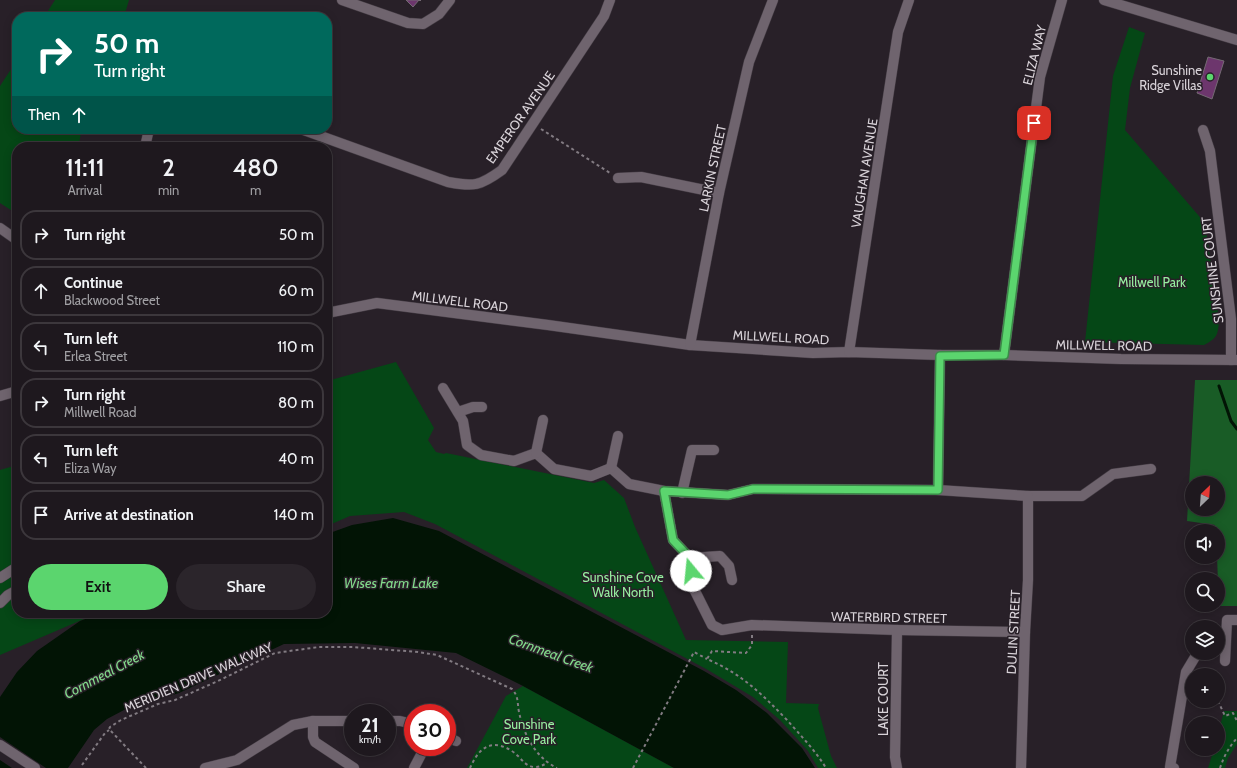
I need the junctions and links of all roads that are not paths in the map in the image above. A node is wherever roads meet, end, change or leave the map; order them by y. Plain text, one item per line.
1 (342, 0) edge
2 (450, 0) edge
3 (610, 0) edge
4 (773, 0) edge
5 (909, 0) edge
6 (1062, 0) edge
7 (1104, 0) edge
8 (1237, 40) edge
9 (1203, 130) dead end
10 (315, 134) edge
11 (618, 178) road end
12 (719, 193) junction
13 (1, 232) edge
14 (12, 238) edge
15 (332, 312) edge
16 (690, 345) junction
17 (849, 352) junction
18 (1004, 355) junction
19 (940, 356) junction
20 (1234, 360) edge
21 (443, 388) dead end
22 (12, 392) edge
23 (0, 396) edge
24 (482, 407) dead end
25 (458, 412) junction
26 (543, 420) dead end
27 (618, 436) dead end
28 (714, 450) dead end
29 (536, 453) junction
30 (611, 468) junction
31 (1151, 469) dead end
32 (938, 490) junction
33 (664, 491) junction
34 (682, 493) junction
35 (1028, 496) junction
36 (690, 558) junction
37 (12, 570) edge
38 (0, 578) edge
39 (732, 580) dead end
40 (12, 593) edge
41 (0, 603) edge
42 (1237, 620) edge
43 (896, 630) junction
44 (1025, 632) junction
45 (1193, 660) edge
46 (1225, 661) dead end
47 (313, 721) junction
48 (344, 721) edge
49 (0, 745) edge
50 (420, 756) edge
51 (35, 768) edge
52 (205, 768) edge
53 (354, 768) edge
54 (414, 768) edge
55 (897, 768) edge
56 (1021, 768) edge
57 (1174, 768) edge

1 - 2 street
3 - 10 street, EMPEROR AVENUE
4 - 12 street, LARKIN STREET
5 - 17 street, VAUGHAN AVENUE
6 - 18 street, ELIZA WAY
7 - 8 street
9 - 20 street, SUNSHINE COURT
11 - 12 street
12 - 16 street, LARKIN STREET
13 - 14 street
15 - 16 street, MILLWELL ROAD
16 - 17 street, MILLWELL ROAD
17 - 19 street, MILLWELL ROAD
18 - 19 street, MILLWELL ROAD
18 - 20 street, MILLWELL ROAD
19 - 32 street
21 - 25 street
22 - 23 street
24 - 25 street
25 - 29 street
26 - 29 street
27 - 30 street
28 - 34 street
29 - 30 street
30 - 33 street
31 - 35 street
32 - 34 street
32 - 35 street
33 - 34 street
33 - 36 street
35 - 44 street, DULIN STREET
36 - 39 street
36 - 43 street, WATERBIRD STREET
37 - 38 street
40 - 41 street
42 - 46 street
43 - 44 street, WATERBIRD STREET
43 - 55 street, LAKE COURT
44 - 56 street, DULIN STREET
45 - 57 street
47 - 48 street
47 - 52 street
47 - 53 street
49 - 51 street
50 - 54 street

